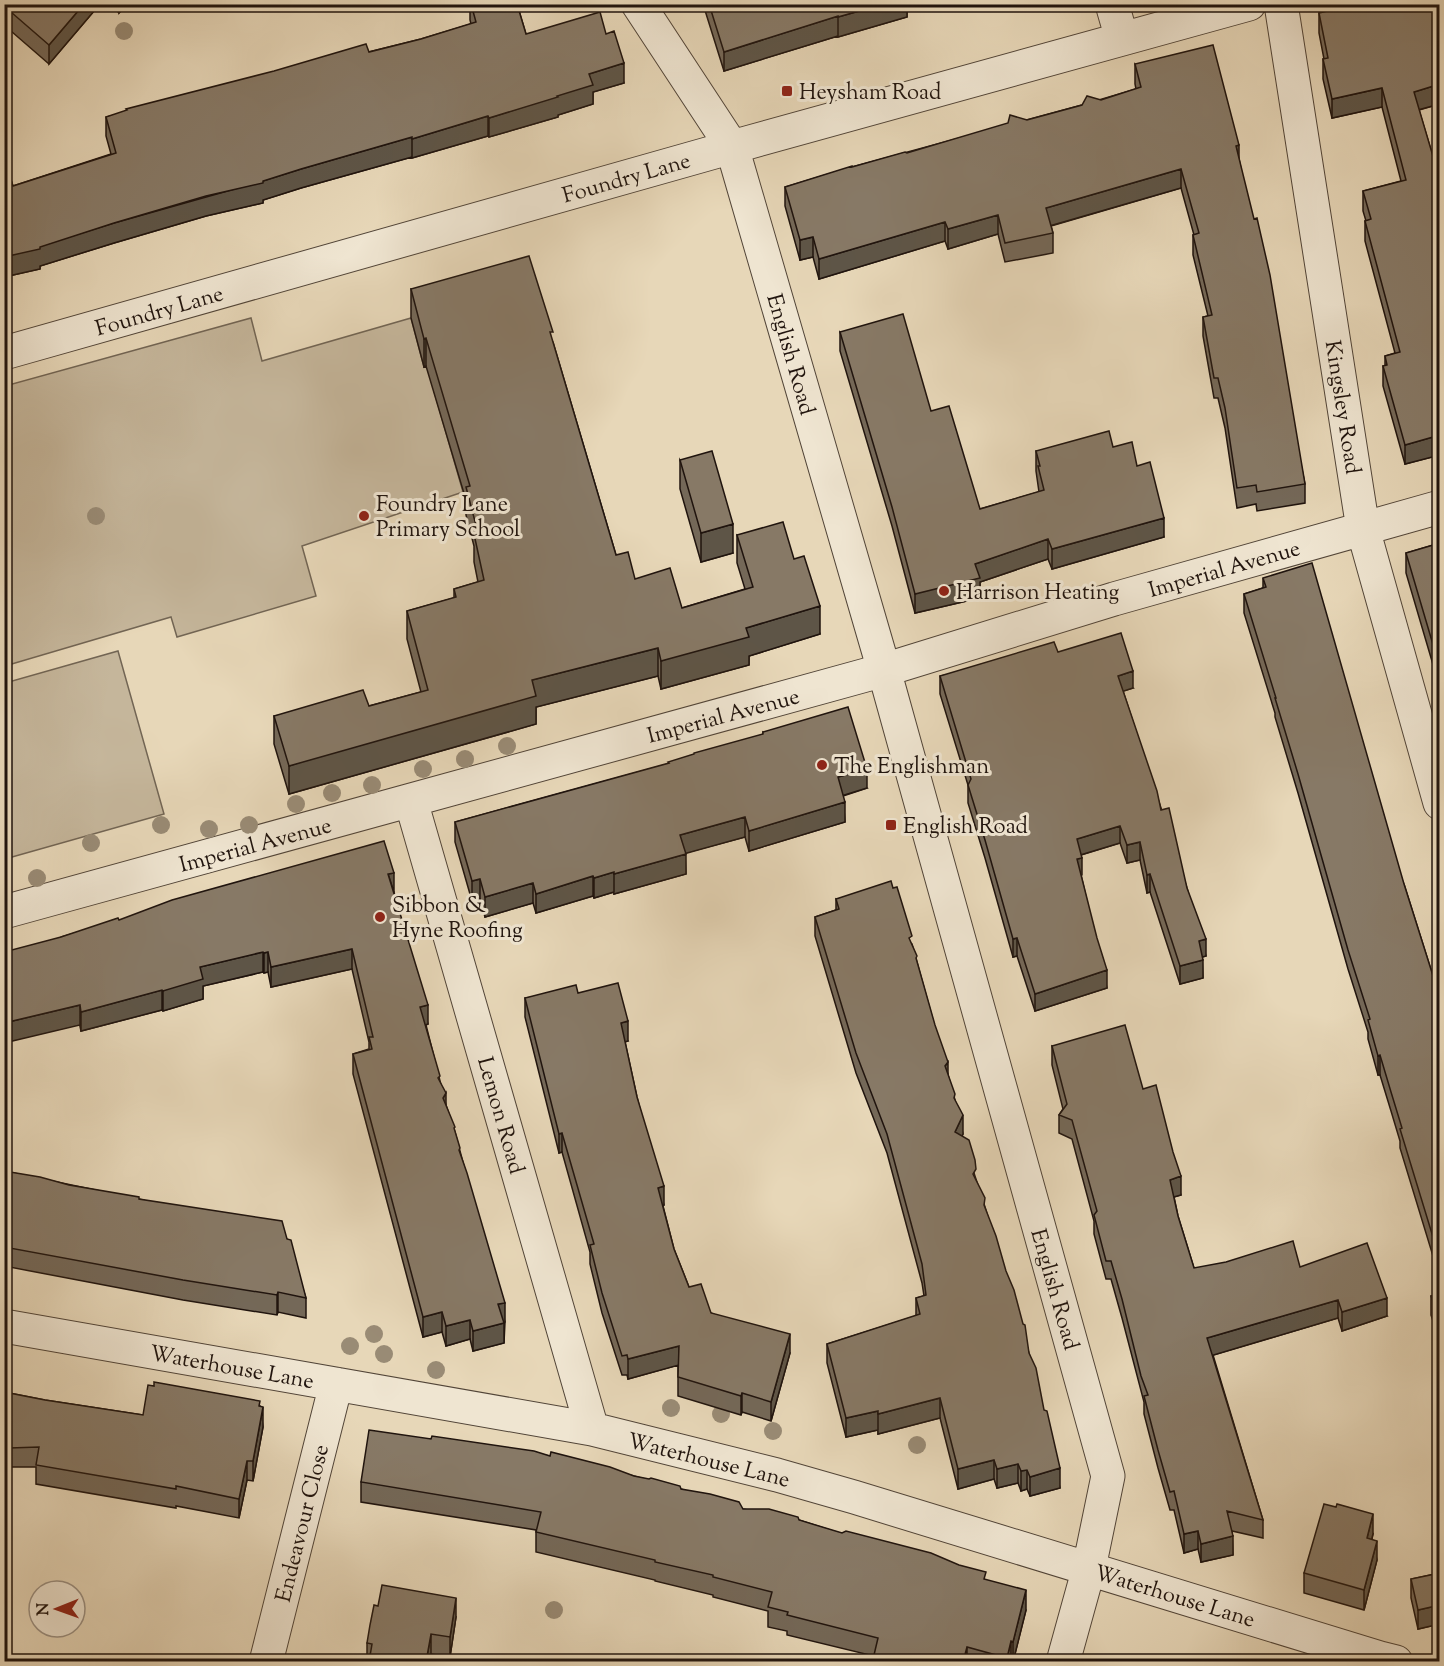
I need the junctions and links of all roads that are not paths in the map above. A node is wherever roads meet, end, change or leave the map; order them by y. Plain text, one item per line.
1 (638, 4) edge
2 (1112, 4) edge
3 (1249, 4) edge
4 (1281, 4) edge
5 (1122, 39) junction
6 (732, 147) junction
7 (4, 353) edge
8 (1440, 507) edge
9 (1363, 529) junction
10 (884, 670) junction
11 (411, 801) junction
12 (1440, 803) edge
13 (4, 912) edge
14 (4, 1326) edge
15 (336, 1384) junction
16 (592, 1430) junction
17 (1089, 1568) junction
18 (266, 1662) edge
19 (1063, 1662) edge
20 (1396, 1662) edge

1 - 6 street
2 - 5 street
3 - 5 street, Foundry Lane
4 - 9 street, Kingsley Road
5 - 6 street, Foundry Lane
6 - 7 street, Foundry Lane
6 - 10 street, English Road
8 - 9 street, Imperial Avenue
9 - 10 street, Imperial Avenue
9 - 12 street, Kingsley Road
10 - 11 street, Imperial Avenue
10 - 17 street, English Road
11 - 13 street, Imperial Avenue
11 - 16 street, Lemon Road
14 - 15 street, Waterhouse Lane
15 - 16 street, Waterhouse Lane
15 - 18 street, Endeavour Close
16 - 17 street, Waterhouse Lane
17 - 19 street, English Road
17 - 20 street, Waterhouse Lane

